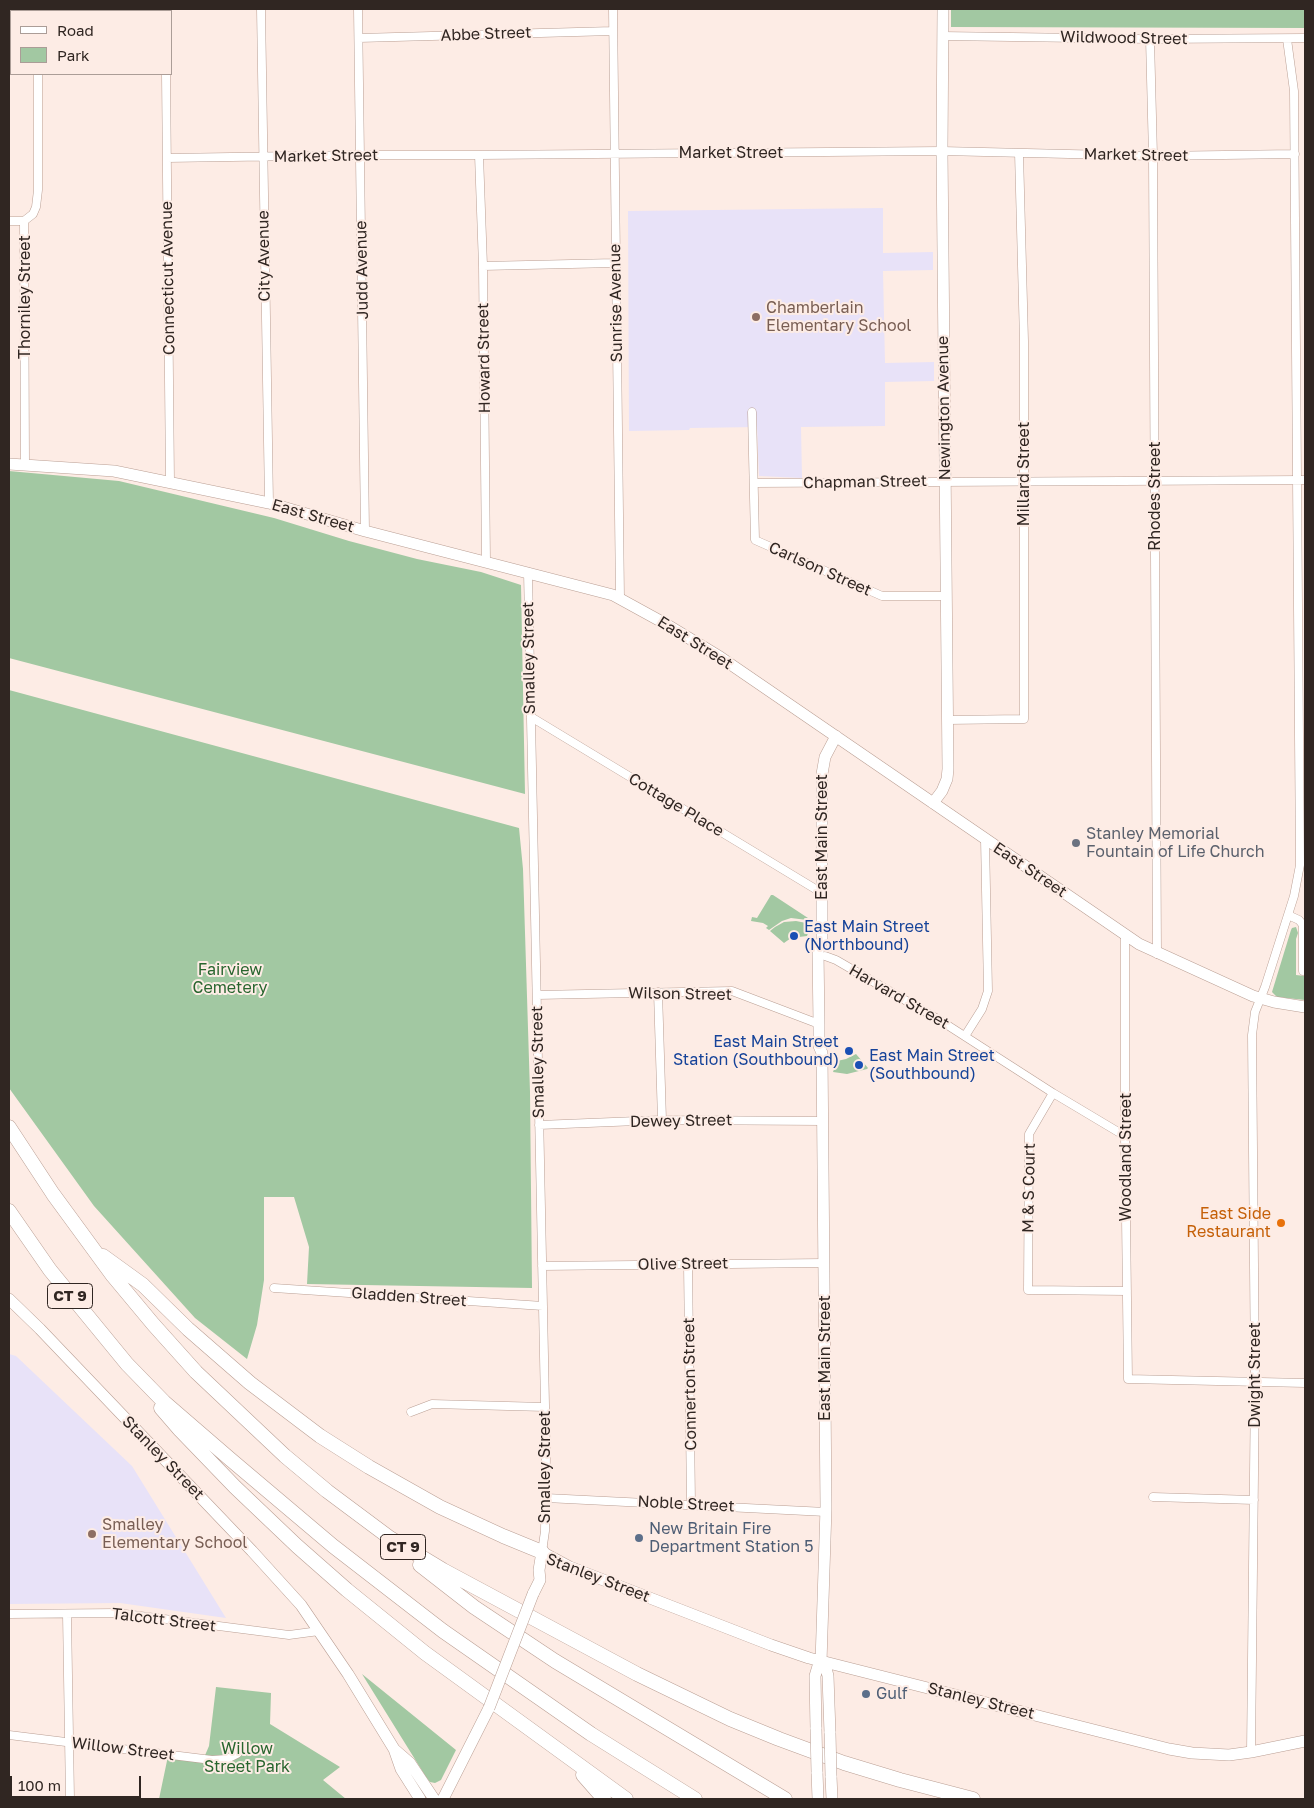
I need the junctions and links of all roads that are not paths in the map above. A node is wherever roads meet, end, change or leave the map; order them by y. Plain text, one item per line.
1 (261, 9) edge
2 (358, 9) edge
3 (613, 9) edge
4 (943, 9) edge
5 (613, 31) junction
6 (942, 36) junction
7 (359, 38) junction
8 (1287, 38) junction
9 (1305, 38) edge
10 (1150, 39) junction
11 (38, 75) edge
12 (166, 75) edge
13 (942, 151) junction
14 (1019, 152) junction
15 (615, 154) junction
16 (1295, 154) junction
17 (360, 155) junction
18 (479, 155) junction
19 (1154, 156) junction
20 (263, 157) junction
21 (167, 158) junction
22 (9, 221) edge
23 (24, 221) junction
24 (616, 263) junction
25 (483, 266) junction
26 (752, 412) dead end
27 (9, 464) edge
28 (25, 465) junction
29 (1155, 480) junction
30 (1302, 480) edge
31 (1023, 481) junction
32 (170, 482) junction
33 (945, 482) junction
34 (754, 483) junction
35 (269, 503) junction
36 (365, 531) junction
37 (486, 562) junction
38 (528, 572) junction
39 (945, 596) junction
40 (620, 598) junction
41 (531, 717) junction
42 (947, 720) junction
43 (836, 736) junction
44 (933, 803) junction
45 (986, 840) junction
46 (822, 893) junction
47 (1288, 915) junction
48 (1125, 935) junction
49 (822, 940) junction
50 (1157, 954) junction
51 (825, 956) junction
52 (1303, 971) dead end
53 (658, 992) junction
54 (537, 995) junction
55 (1260, 998) junction
56 (1305, 1007) edge
57 (819, 1024) junction
58 (965, 1036) junction
59 (822, 1053) junction
60 (1053, 1093) junction
61 (662, 1120) junction
62 (823, 1121) junction
63 (540, 1126) junction
64 (9, 1127) edge
65 (1125, 1136) junction
66 (9, 1211) edge
67 (93, 1250) junction
68 (824, 1262) junction
69 (688, 1264) junction
70 (542, 1266) junction
71 (274, 1288) dead end
72 (1127, 1291) junction
73 (9, 1299) edge
74 (543, 1306) junction
75 (137, 1376) junction
76 (1255, 1381) junction
77 (1305, 1382) edge
78 (545, 1406) junction
79 (411, 1412) dead end
80 (1153, 1497) dead end
81 (546, 1498) junction
82 (1254, 1500) junction
83 (691, 1504) junction
84 (826, 1512) junction
85 (398, 1544) junction
86 (542, 1552) junction
87 (9, 1614) edge
88 (68, 1614) junction
89 (319, 1631) junction
90 (821, 1662) junction
91 (9, 1735) edge
92 (1305, 1741) edge
93 (68, 1742) junction
94 (394, 1748) junction
95 (1251, 1752) junction
96 (237, 1754) dead end
97 (570, 1759) junction
98 (70, 1799) edge
99 (420, 1799) edge
100 (434, 1799) edge
101 (443, 1799) edge
102 (604, 1799) edge
103 (626, 1799) edge
104 (695, 1799) edge
105 (785, 1799) edge
106 (818, 1799) edge
107 (832, 1799) edge
108 (973, 1799) edge

1 - 20 street, City Avenue
2 - 7 street, Judd Avenue
3 - 5 street, Sunrise Avenue
4 - 6 main road, Newington Avenue
5 - 7 street, Abbe Street
5 - 15 street, Sunrise Avenue
6 - 10 street, Wildwood Street
6 - 13 main road, Newington Avenue
7 - 17 street, Judd Avenue
8 - 9 street, Wildwood Street
8 - 10 street, Wildwood Street
8 - 16 street, Dwight Street
10 - 19 street, Rhodes Street
11 - 23 street, Thorniley Street
12 - 21 street, Connecticut Avenue
13 - 14 street, Market Street
13 - 15 street, Market Street
13 - 33 main road, Newington Avenue
14 - 19 street, Market Street
14 - 31 street, Millard Street
15 - 18 street, Market Street
15 - 24 street, Sunrise Avenue
16 - 19 street, Market Street
16 - 30 street, Dwight Street
17 - 18 street, Market Street
17 - 20 street, Market Street
17 - 36 street, Judd Avenue
18 - 25 street, Howard Street
19 - 29 street, Rhodes Street
20 - 21 street, Market Street
20 - 35 street, City Avenue
21 - 32 street, Connecticut Avenue
22 - 23 street
23 - 28 street, Thorniley Street
24 - 25 street
24 - 40 street, Sunrise Avenue
25 - 37 street, Howard Street
26 - 34 street
27 - 28 main road, East Street
28 - 32 main road, East Street
29 - 30 street, Chapman Street
29 - 31 street, Chapman Street
29 - 50 street, Rhodes Street
30 - 47 street, Dwight Street
31 - 33 street, Chapman Street
31 - 42 street, Millard Street
32 - 35 main road, East Street
33 - 34 street, Chapman Street
33 - 39 main road, Newington Avenue
34 - 39 street, Carlson Street
35 - 36 main road, East Street
36 - 37 main road, East Street
37 - 38 main road, East Street
38 - 40 main road, East Street
38 - 41 street, Smalley Street
39 - 42 main road, Newington Avenue
40 - 43 main road, East Street
41 - 46 street, Cottage Place
41 - 54 street, Smalley Street
42 - 44 main road, Newington Avenue
43 - 44 main road, East Street
43 - 46 main road, East Main Street
44 - 45 main road, East Street
45 - 48 main road, East Street
45 - 58 street
46 - 49 main road, East Main Street
47 - 52 street
47 - 55 street, Dwight Street
48 - 50 main road, East Street
48 - 65 street, Woodland Street
49 - 51 main road, East Main Street
49 - 57 main road, East Main Street
50 - 55 main road, East Street
51 - 58 street, Harvard Street
51 - 59 main road, East Main Street
53 - 54 street, Wilson Street
53 - 57 street, Wilson Street
53 - 61 street
54 - 63 street, Smalley Street
55 - 56 main road, East Street
55 - 76 street, Dwight Street
57 - 59 main road, East Main Street
58 - 60 street, Harvard Street
59 - 62 main road, East Main Street
60 - 65 street, Harvard Street
60 - 72 street, M & S Court
61 - 62 street, Dewey Street
61 - 63 street, Dewey Street
62 - 68 main road, East Main Street
63 - 70 street, Smalley Street
64 - 67 highway, CT 9
65 - 72 street, Woodland Street
66 - 75 highway, CT 9
67 - 85 highway, CT 9
67 - 86 highway
68 - 69 street, Olive Street
68 - 84 main road, East Main Street
69 - 70 street, Olive Street
69 - 83 street, Connerton Street
70 - 74 street, Smalley Street
71 - 74 street, Gladden Street
72 - 76 street, Woodland Street
73 - 89 main road, Stanley Street
74 - 78 street, Smalley Street
75 - 97 highway
75 - 104 highway, CT 9
76 - 77 street
76 - 82 street, Dwight Street
78 - 79 street
78 - 81 street, Smalley Street
80 - 82 street
81 - 83 street, Noble Street
81 - 86 street, Smalley Street
82 - 95 street, Dwight Street
83 - 84 street, Noble Street
84 - 90 main road, East Main Street
85 - 105 highway
85 - 108 highway, CT 9
86 - 90 main road, Stanley Street
86 - 101 main road, Stanley Street, bridge
87 - 88 street, Talcott Street
88 - 89 street, Talcott Street
88 - 93 street
89 - 94 main road, Stanley Street
90 - 95 main road, Stanley Street
90 - 106 main road, East Main Street, bridge
90 - 107 main road, East Main Street, bridge
91 - 93 street, Willow Street
92 - 95 main road, Stanley Street
93 - 96 street, Willow Street
93 - 98 street
94 - 99 main road, Stanley Street
94 - 100 main road, Stanley Street
97 - 102 highway
97 - 103 highway

